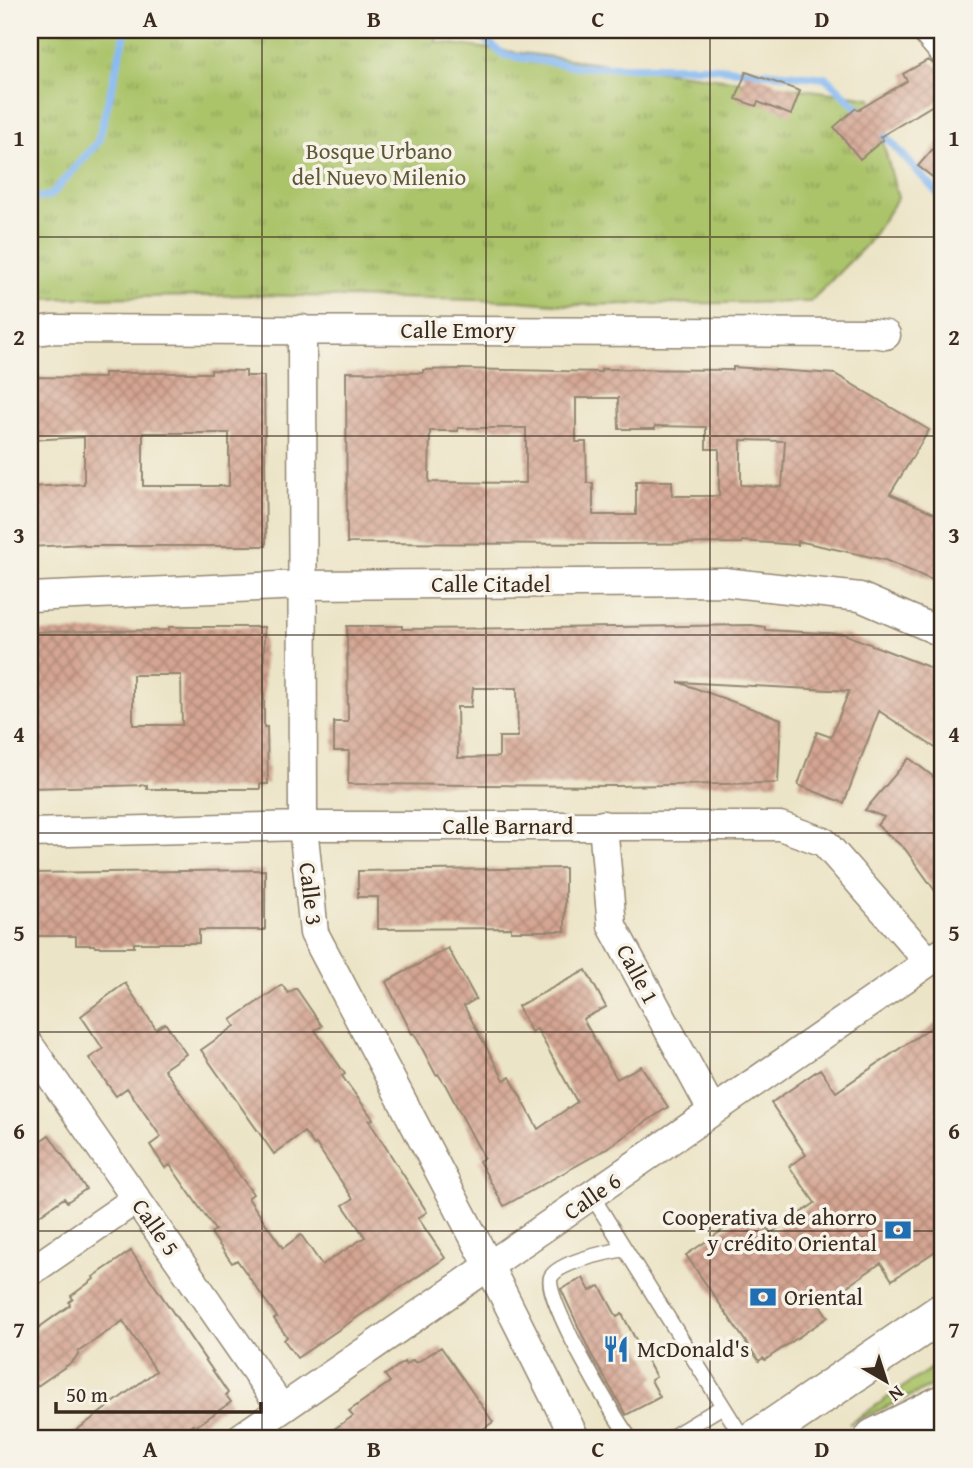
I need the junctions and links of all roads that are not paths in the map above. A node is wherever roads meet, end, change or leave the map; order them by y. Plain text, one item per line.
1 (925, 30) edge
2 (943, 51) edge
3 (302, 329) junction
4 (30, 332) edge
5 (886, 335) dead end
6 (302, 586) junction
7 (30, 597) edge
8 (943, 633) edge
9 (603, 825) junction
10 (303, 826) junction
11 (30, 833) edge
12 (936, 957) edge
13 (30, 1045) edge
14 (712, 1110) junction
15 (592, 1196) junction
16 (136, 1199) junction
17 (625, 1249) junction
18 (489, 1266) junction
19 (30, 1272) edge
20 (943, 1312) edge
21 (943, 1404) edge
22 (723, 1406) junction
23 (282, 1409) junction
24 (240, 1438) edge
25 (575, 1438) edge
26 (630, 1438) edge
27 (670, 1438) edge
28 (743, 1438) edge
29 (758, 1438) edge
30 (874, 1438) edge

1 - 2 street
3 - 4 street, Calle Emory
3 - 5 street, Calle Emory
3 - 6 street, Calle 3
6 - 7 street, Calle Citadel
6 - 8 street, Calle Citadel
6 - 10 street, Calle 3
9 - 10 street, Calle Barnard
9 - 12 street, Calle Barnard
9 - 14 street, Calle 1
10 - 11 street, Calle Barnard
10 - 18 street, Calle 3
12 - 14 street, Calle 6
13 - 16 street, Calle 5
14 - 15 street, Calle 6
15 - 17 lane
15 - 18 street, Calle 6
16 - 19 street
16 - 23 street, Calle 5
17 - 22 lane
17 - 26 lane
18 - 23 street, Calle 6
18 - 25 street, Calle 3
20 - 29 highway
21 - 30 highway
22 - 27 lane
22 - 28 lane
23 - 24 street, Calle 6

